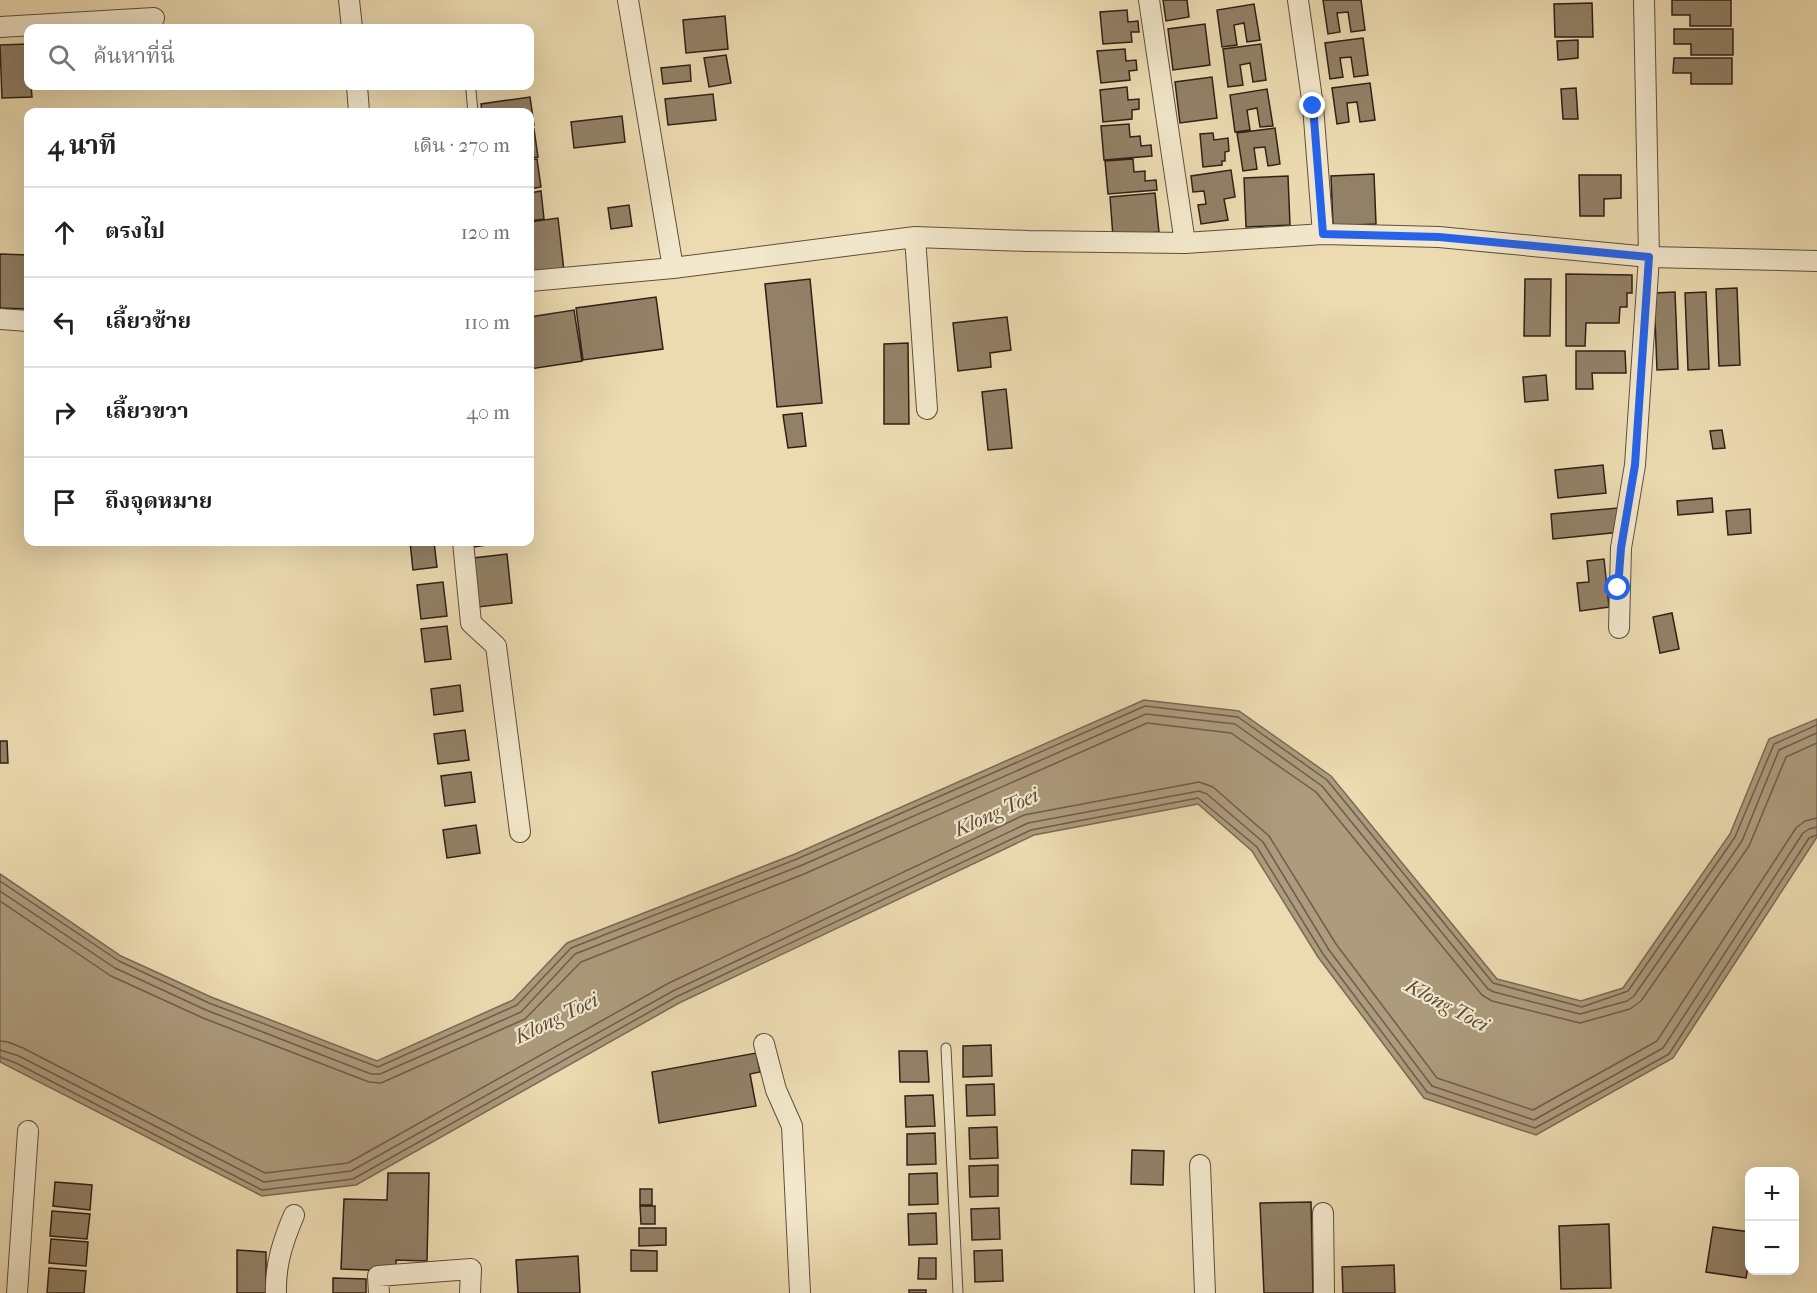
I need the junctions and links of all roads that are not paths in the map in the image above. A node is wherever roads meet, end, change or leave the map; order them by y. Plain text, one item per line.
1 (349, 0) edge
2 (628, 0) edge
3 (1149, 0) edge
4 (1298, 0) edge
5 (1644, 0) edge
6 (154, 18) dead end
7 (51, 24) edge
8 (352, 24) edge
9 (24, 26) edge
10 (0, 27) edge
11 (357, 90) edge
12 (471, 91) dead end
13 (359, 108) edge
14 (473, 108) edge
15 (1323, 234) junction
16 (915, 237) junction
17 (1185, 243) junction
18 (1649, 257) junction
19 (1817, 261) edge
20 (673, 268) junction
21 (534, 281) edge
22 (0, 319) edge
23 (24, 321) edge
24 (927, 409) dead end
25 (462, 546) edge
26 (1619, 628) dead end
27 (520, 832) dead end
28 (764, 1044) dead end
29 (946, 1048) dead end
30 (28, 1131) dead end
31 (1200, 1165) dead end
32 (1323, 1213) dead end
33 (294, 1215) dead end
34 (17, 1293) edge
35 (276, 1293) edge
36 (379, 1293) edge
37 (471, 1293) edge
38 (800, 1293) edge
39 (958, 1293) edge
40 (1205, 1293) edge
41 (1324, 1293) edge

1 - 8 street
2 - 20 street
3 - 17 street
4 - 15 street
5 - 18 street
6 - 7 street
9 - 10 street
11 - 13 street
12 - 14 lane
15 - 17 street
15 - 18 street
16 - 17 street
16 - 20 street
16 - 24 street
18 - 19 street
18 - 26 street
20 - 21 street
22 - 23 street
25 - 27 street
28 - 38 street
29 - 39 lane
30 - 34 street
31 - 40 street
32 - 41 street
33 - 35 street
36 - 37 street

